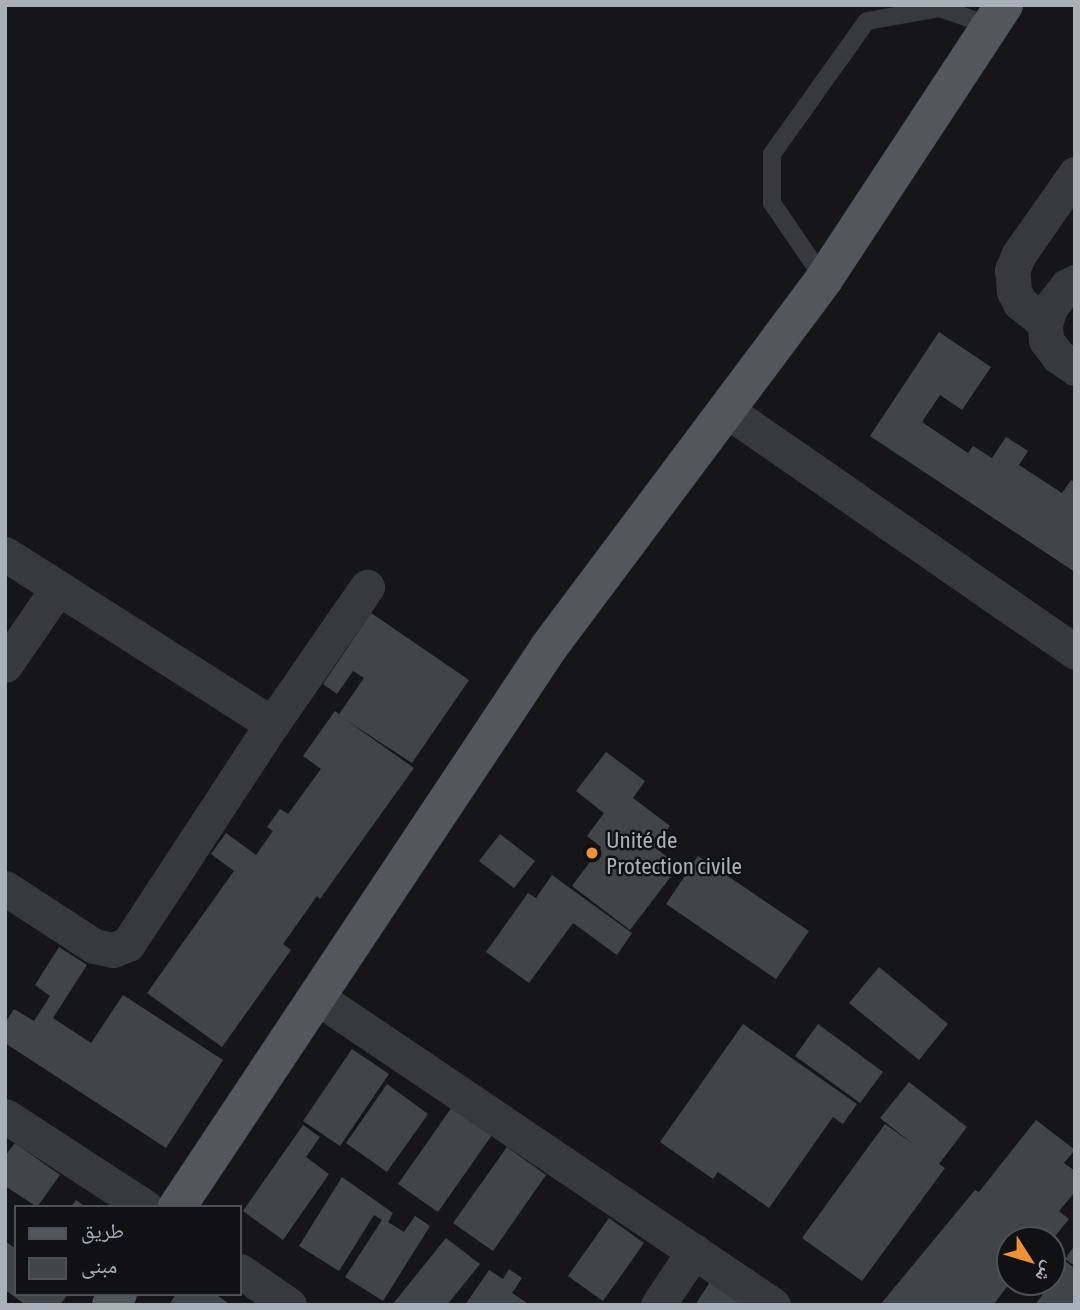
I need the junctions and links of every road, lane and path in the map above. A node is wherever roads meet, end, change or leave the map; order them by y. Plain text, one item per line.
1 (997, 15) edge
2 (1075, 174) edge
3 (824, 279) junction
4 (1075, 282) edge
5 (1045, 323) junction
6 (1075, 368) edge
7 (726, 410) junction
8 (5, 554) edge
9 (367, 587) dead end
10 (57, 589) junction
11 (1075, 652) edge
12 (5, 666) edge
13 (272, 724) junction
14 (5, 888) edge
15 (318, 998) junction
16 (5, 1116) edge
17 (142, 1205) edge
18 (178, 1205) edge
19 (694, 1251) junction
20 (242, 1272) edge
21 (289, 1305) edge
22 (658, 1305) edge
23 (773, 1305) edge

1 - 3 main road
1 - 3 lane
2 - 5 street
3 - 7 main road
4 - 5 street
5 - 6 street
7 - 11 street
7 - 15 main road
8 - 10 street
9 - 13 street
10 - 12 street
10 - 13 street
13 - 14 street
15 - 18 main road
15 - 19 street
16 - 17 street
19 - 22 street
19 - 23 street
20 - 21 street

